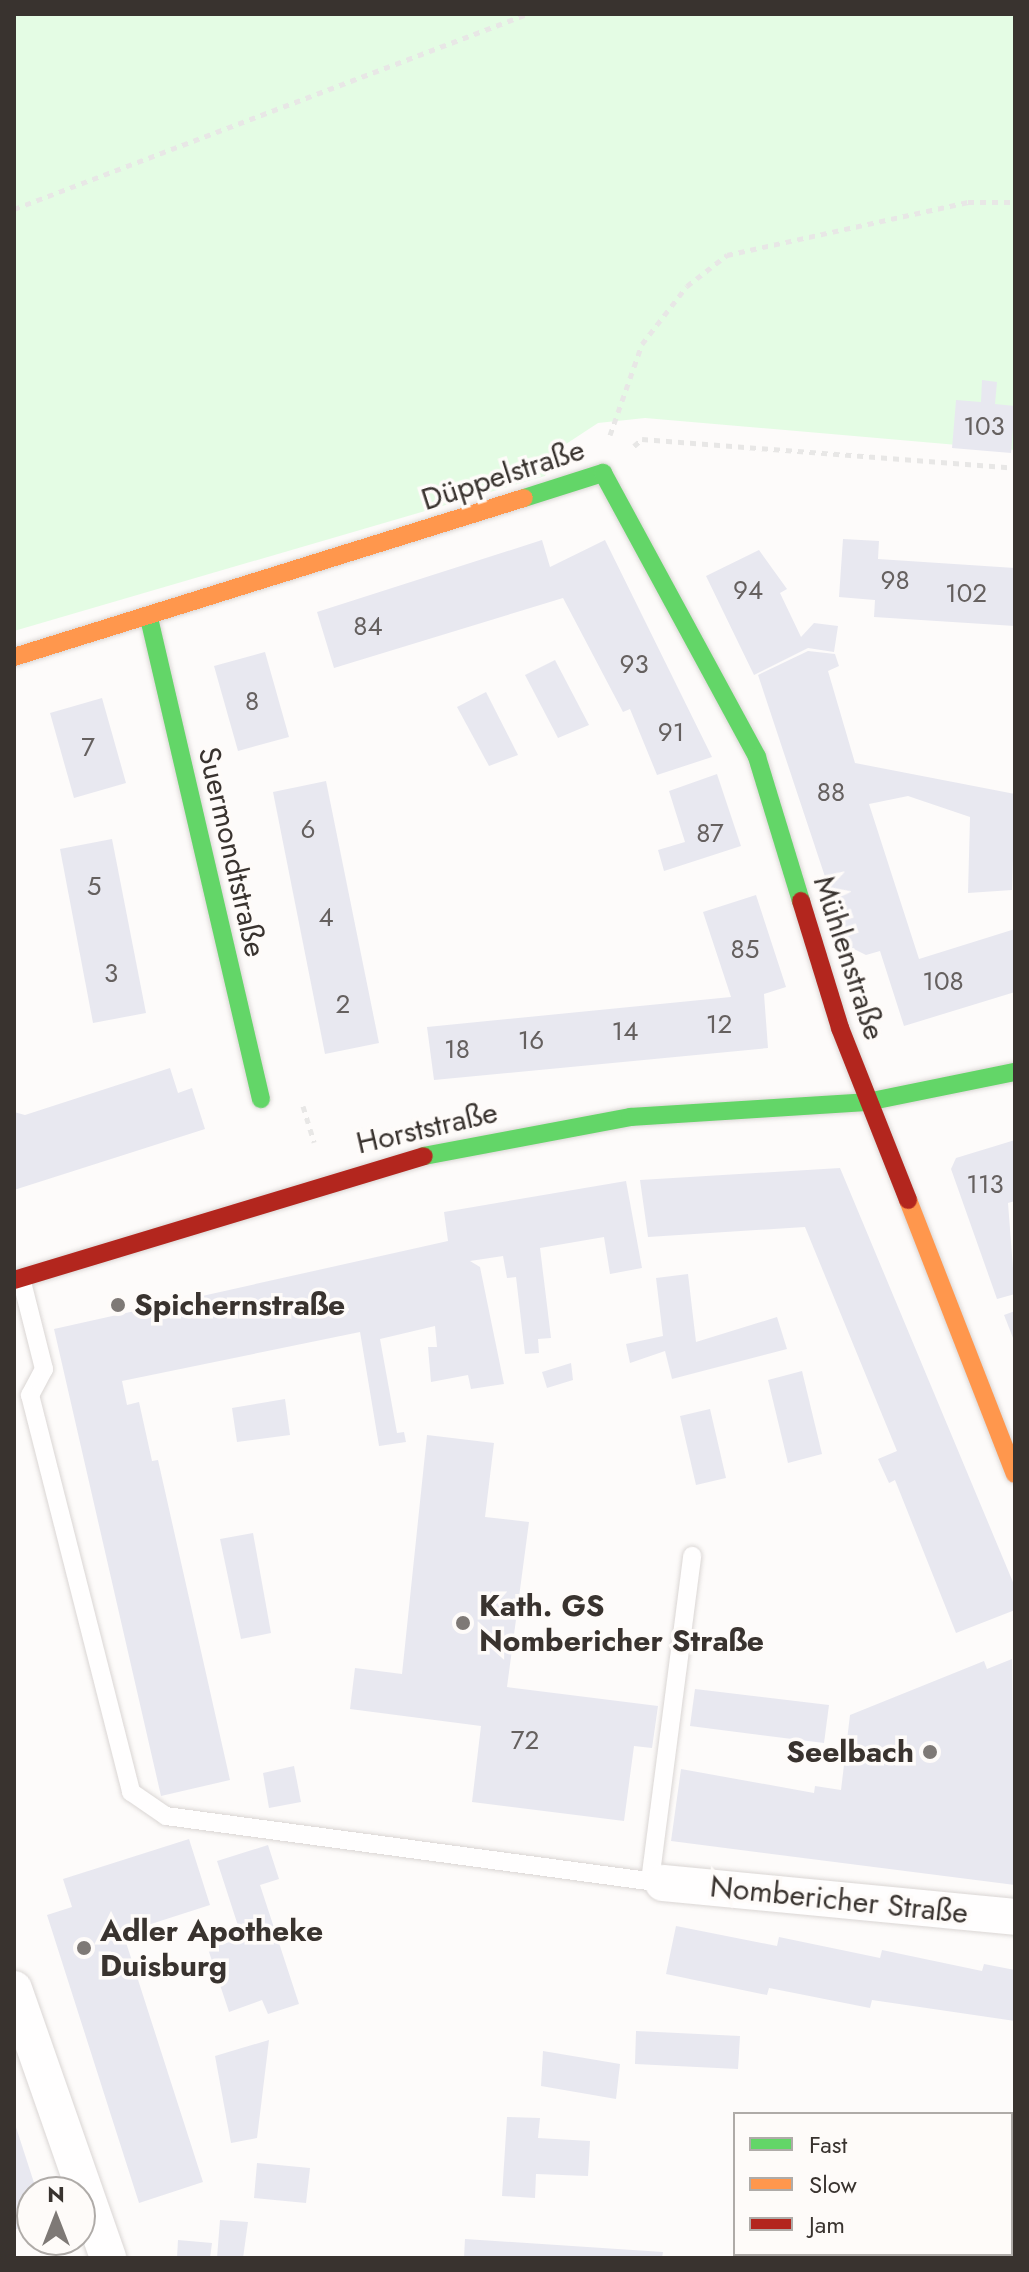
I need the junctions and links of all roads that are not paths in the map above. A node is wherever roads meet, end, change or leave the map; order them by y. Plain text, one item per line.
1 (603, 473) joint
2 (149, 618) junction
3 (14, 657) edge
4 (1015, 1072) edge
5 (261, 1099) road end
6 (867, 1102) junction
7 (17, 1279) edge
8 (1015, 1474) edge
9 (692, 1556) dead end
10 (656, 1882) junction
11 (1015, 1917) edge
12 (14, 1989) edge
13 (108, 2258) edge

1 - 2 street, Düppelstraße
1 - 6 street, Mühlenstraße
2 - 3 street, Düppelstraße
2 - 5 street, Suermondtstraße
4 - 6 street, Horststraße
6 - 7 street, Horststraße
6 - 8 street, Mühlenstraße
7 - 10 lane
9 - 10 lane
10 - 11 street, Nombericher Straße
12 - 13 street

